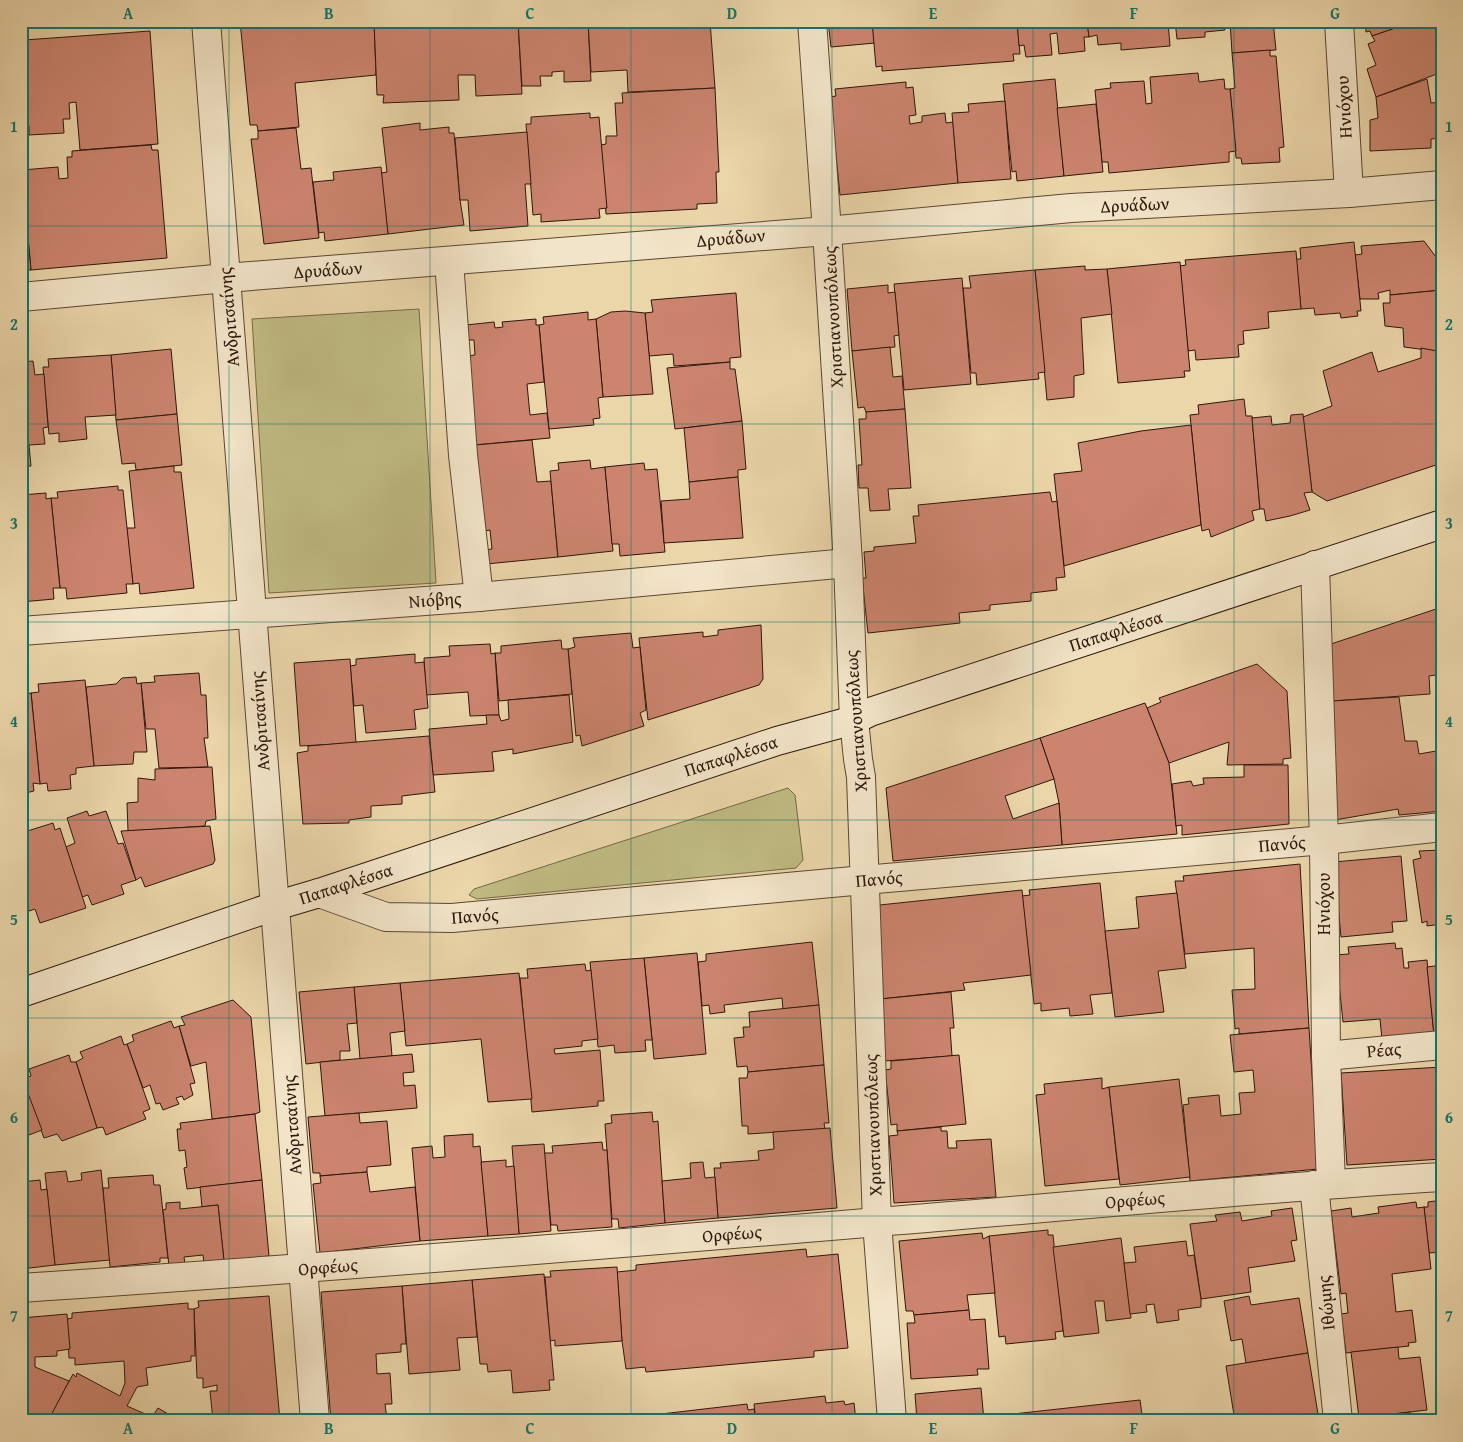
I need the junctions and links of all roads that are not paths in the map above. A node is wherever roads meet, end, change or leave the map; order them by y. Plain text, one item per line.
1 (206, 21) edge
2 (812, 21) edge
3 (1339, 21) edge
4 (1442, 185) edge
5 (1349, 193) junction
6 (827, 230) junction
7 (448, 261) junction
8 (226, 278) junction
9 (21, 297) edge
10 (1442, 524) edge
11 (848, 563) junction
12 (1315, 565) junction
13 (479, 597) junction
14 (252, 613) junction
15 (21, 631) edge
16 (854, 720) junction
17 (1442, 827) edge
18 (1324, 840) junction
19 (864, 880) junction
20 (319, 894) junction
21 (274, 906) junction
22 (21, 993) edge
23 (1442, 1045) edge
24 (1326, 1056) junction
25 (1442, 1177) edge
26 (1322, 1184) junction
27 (877, 1222) junction
28 (303, 1269) junction
29 (21, 1288) edge
30 (315, 1421) edge
31 (892, 1421) edge
32 (1338, 1421) edge

1 - 8 street, Ανδριτσαίνης
2 - 6 street, Χριστιανουπόλεως
3 - 5 street, Ηνιόχου
4 - 5 street, Δρυάδων
5 - 6 street, Δρυάδων
6 - 7 street, Δρυάδων
6 - 11 street, Χριστιανουπόλεως
7 - 8 street, Δρυάδων
7 - 13 street
8 - 9 street, Δρυάδων
8 - 14 street, Ανδριτσαίνης
10 - 12 street, Παπαφλέσσα
11 - 13 street, Νιόβης
11 - 16 street, Χριστιανουπόλεως
12 - 16 street, Παπαφλέσσα
12 - 18 street, Ηνιόχου
13 - 14 street, Νιόβης
14 - 15 street, Νιόβης
14 - 21 street, Ανδριτσαίνης
16 - 19 street, Χριστιανουπόλεως
16 - 20 street, Παπαφλέσσα
17 - 18 street, Πανός
18 - 19 street, Πανός
18 - 24 street, Ηνιόχου
19 - 20 street, Πανός
19 - 27 street, Χριστιανουπόλεως
20 - 21 street, Παπαφλέσσα
21 - 22 street, Παπαφλέσσα
21 - 28 street, Ανδριτσαίνης
23 - 24 street, Ρέας
24 - 26 street, Ηνιόχου
25 - 26 street, Ορφέως
26 - 27 street, Ορφέως
26 - 32 street, Ιθώμης
27 - 28 street, Ορφέως
27 - 31 street, Χριστιανουπόλεως
28 - 29 street, Ορφέως
28 - 30 street, Ανδριτσαίνης

